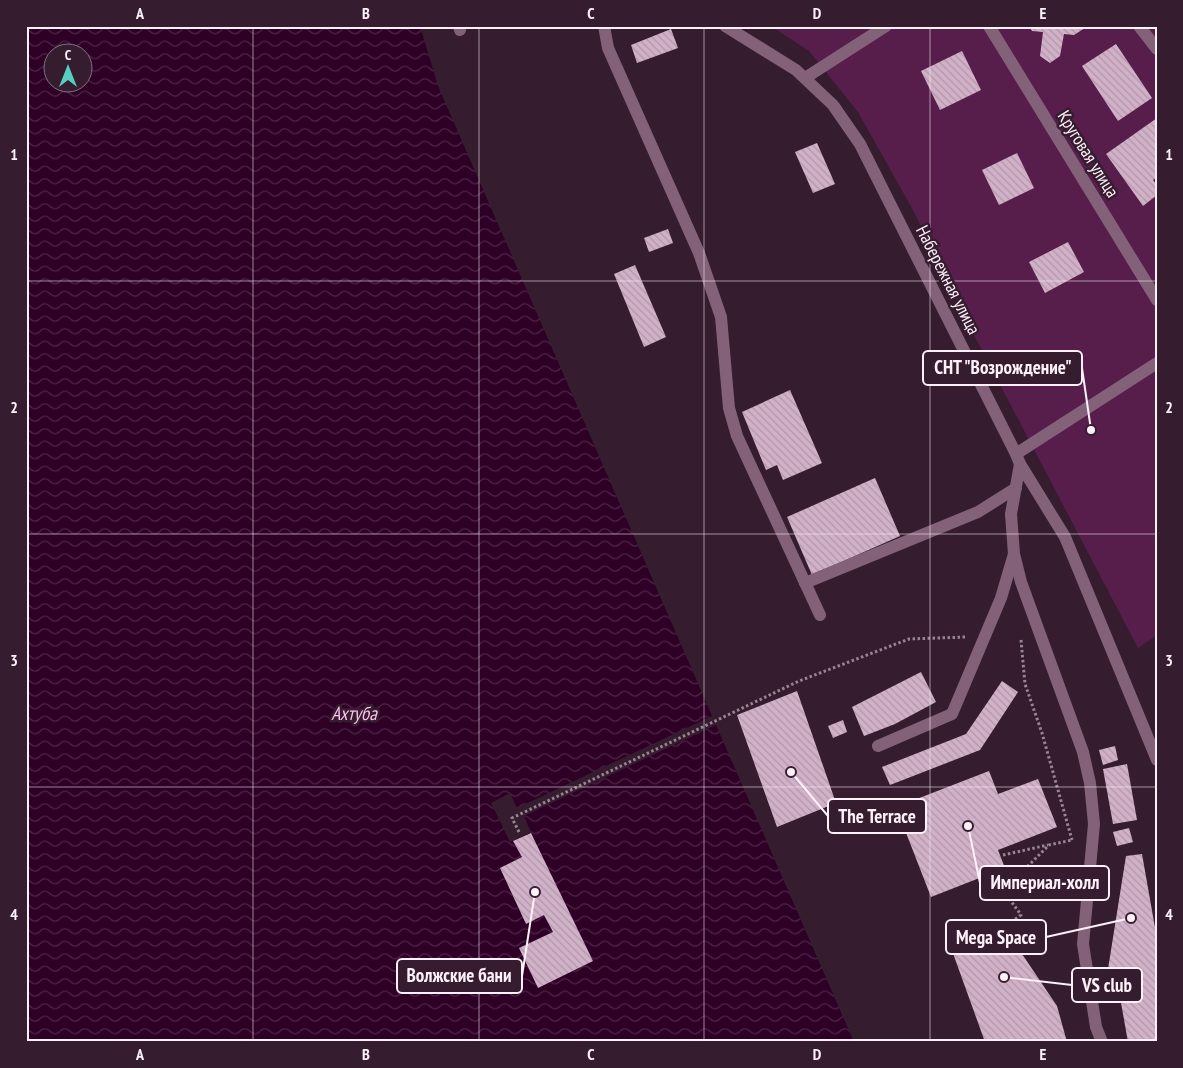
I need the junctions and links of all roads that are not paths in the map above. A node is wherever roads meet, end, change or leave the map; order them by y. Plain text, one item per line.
1 (604, 26) edge
2 (725, 26) edge
3 (886, 26) edge
4 (989, 26) edge
5 (1139, 26) edge
6 (1157, 49) edge
7 (805, 78) junction
8 (1157, 300) edge
9 (1157, 363) edge
10 (1018, 459) junction
11 (1016, 488) junction
12 (1014, 554) junction
13 (805, 583) junction
14 (820, 615) dead end
15 (878, 746) dead end
16 (1157, 760) edge
17 (1102, 1042) edge

1 - 13 street
2 - 7 street, Набережная улица
3 - 7 street
4 - 8 street, Круговая улица
5 - 6 street
7 - 10 street, Набережная улица
9 - 10 street
10 - 11 street
10 - 16 street, Набережная улица
11 - 12 street
11 - 13 street
12 - 15 street
12 - 17 street
13 - 14 street

